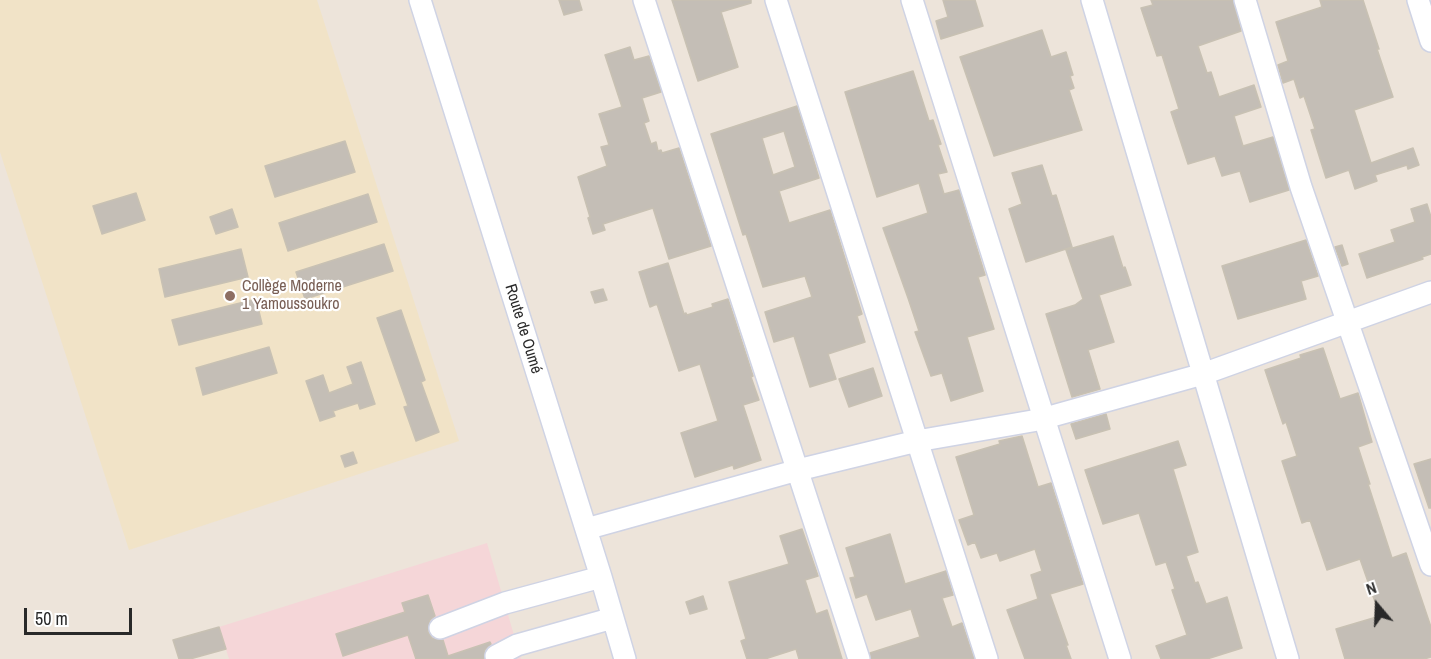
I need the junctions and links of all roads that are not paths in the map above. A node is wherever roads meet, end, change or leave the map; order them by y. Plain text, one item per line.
1 (420, 0) edge
2 (644, 0) edge
3 (776, 0) edge
4 (912, 0) edge
5 (1092, 0) edge
6 (1245, 0) edge
7 (1418, 0) edge
8 (1431, 41) edge
9 (1431, 292) edge
10 (1348, 322) junction
11 (1203, 374) junction
12 (1043, 418) junction
13 (917, 441) junction
14 (798, 470) junction
15 (586, 529) junction
16 (1431, 565) edge
17 (601, 577) junction
18 (612, 618) junction
19 (440, 628) dead end
20 (496, 656) dead end
21 (625, 659) edge
22 (858, 659) edge
23 (987, 659) edge
24 (1120, 659) edge
25 (1288, 659) edge

1 - 15 street, Route de Oumé
2 - 14 street
3 - 13 street
4 - 12 street
5 - 11 street
6 - 10 street
7 - 8 street
9 - 10 street
10 - 11 street
10 - 16 street
11 - 12 street
11 - 25 street
12 - 13 street
12 - 24 street
13 - 14 street
13 - 23 street
14 - 15 street
14 - 22 street
15 - 17 street, Route de Oumé
17 - 18 street, Route de Oumé
17 - 19 street
18 - 20 street
18 - 21 street, Route de Oumé

